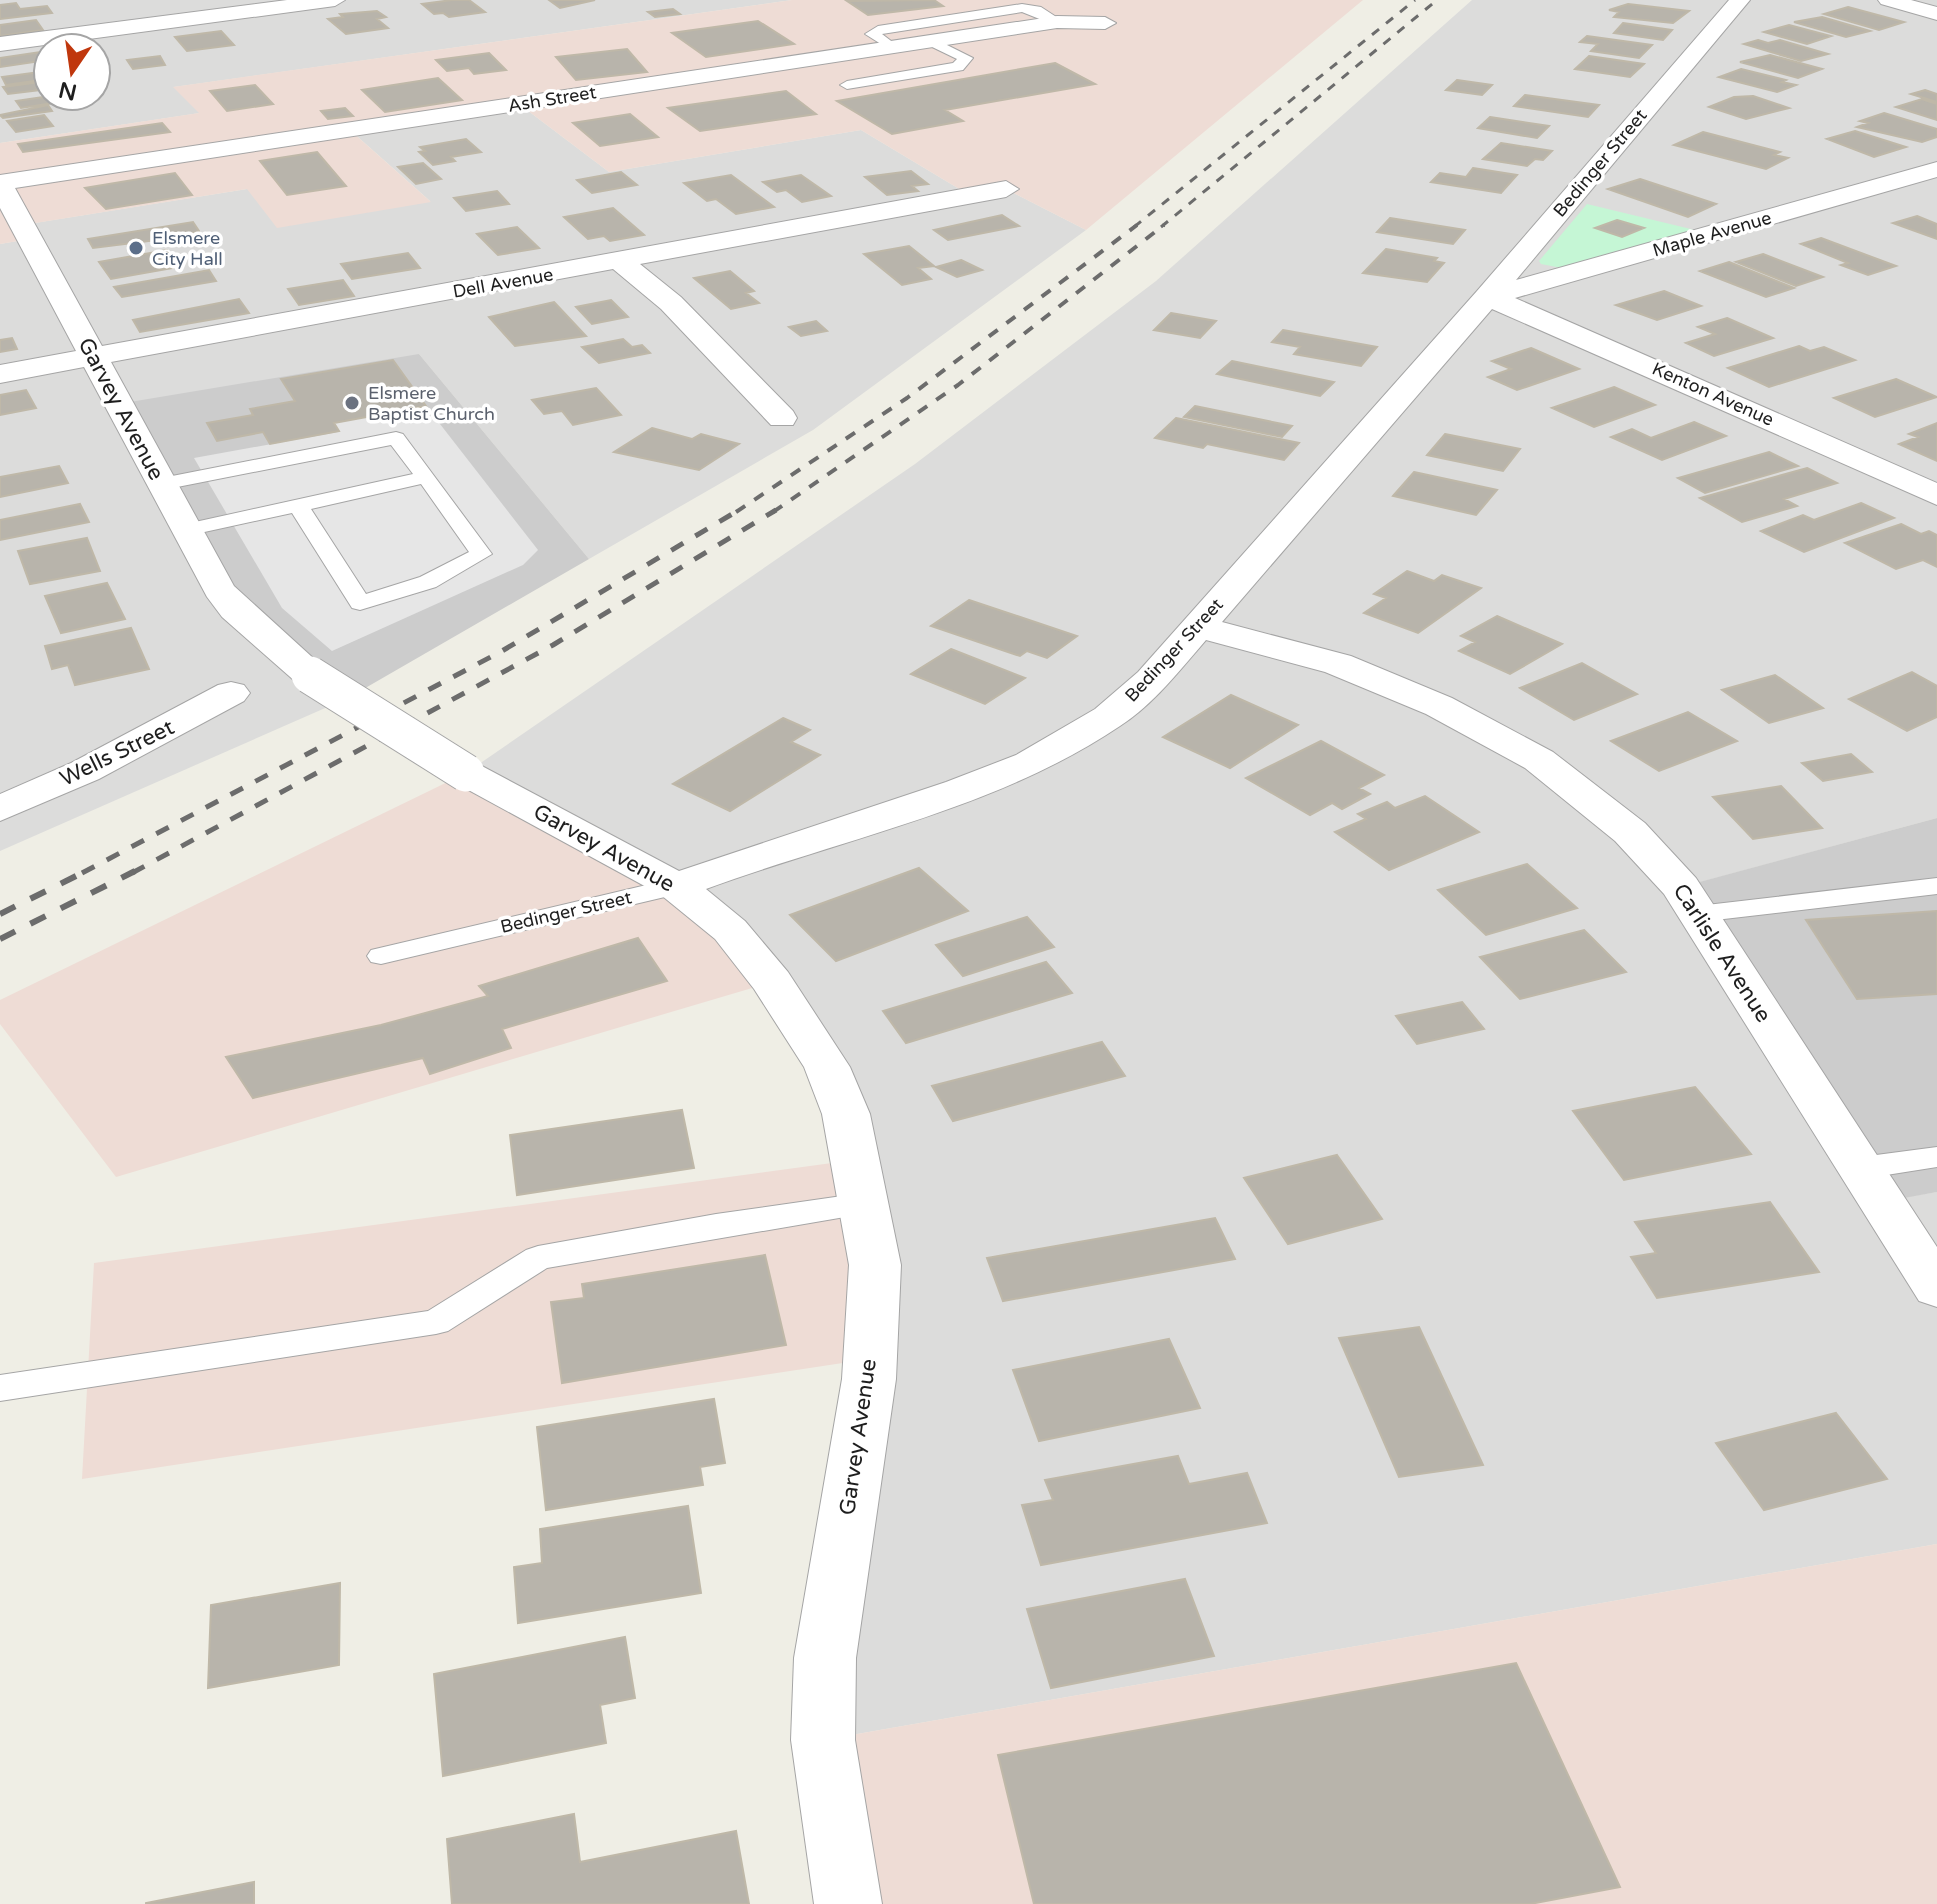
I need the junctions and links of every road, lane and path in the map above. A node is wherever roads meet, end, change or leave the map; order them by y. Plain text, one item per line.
1 (335, 0) edge
2 (1740, 0) edge
3 (1888, 0) edge
4 (1937, 14) edge
5 (1057, 22) junction
6 (1105, 23) dead end
7 (931, 41) junction
8 (0, 44) edge
9 (892, 47) junction
10 (847, 85) dead end
11 (1937, 169) edge
12 (0, 183) edge
13 (1006, 189) dead end
14 (619, 261) junction
15 (1487, 297) junction
16 (93, 357) junction
17 (0, 374) edge
18 (782, 418) dead end
19 (426, 477) junction
20 (162, 484) junction
21 (1937, 495) edge
22 (298, 505) junction
23 (186, 530) junction
24 (1197, 626) junction
25 (231, 693) dead end
26 (0, 809) edge
27 (676, 886) junction
28 (1937, 886) edge
29 (1698, 914) junction
30 (381, 956) dead end
31 (1937, 1157) edge
32 (1861, 1168) junction
33 (863, 1204) junction
34 (1937, 1288) edge
35 (0, 1388) edge
36 (848, 1904) edge

1 - 8 street
2 - 15 street, Bedinger Street
3 - 4 street
5 - 6 street, Ash Street
5 - 7 street, Ash Street
5 - 9 lane
7 - 9 street, Ash Street
7 - 10 lane
9 - 12 street, Ash Street
11 - 15 street, Maple Avenue
12 - 16 street, Garvey Avenue
13 - 14 street, Dell Avenue
14 - 16 street, Dell Avenue
14 - 18 street
15 - 21 street, Kenton Avenue
15 - 24 street, Bedinger Street
16 - 17 street, Dell Avenue
16 - 20 street, Garvey Avenue
19 - 20 lane
19 - 22 lane
19 - 22 lane
20 - 23 street, Garvey Avenue
22 - 23 lane
23 - 27 street, Garvey Avenue, bridge
24 - 27 street, Bedinger Street
24 - 29 street, Carlisle Avenue
25 - 26 street, Wells Street
27 - 30 lane, Bedinger Street
27 - 33 street, Garvey Avenue
28 - 29 lane
29 - 32 street, Carlisle Avenue
31 - 32 lane
32 - 34 street, Carlisle Avenue
33 - 35 lane
33 - 36 street, Garvey Avenue

